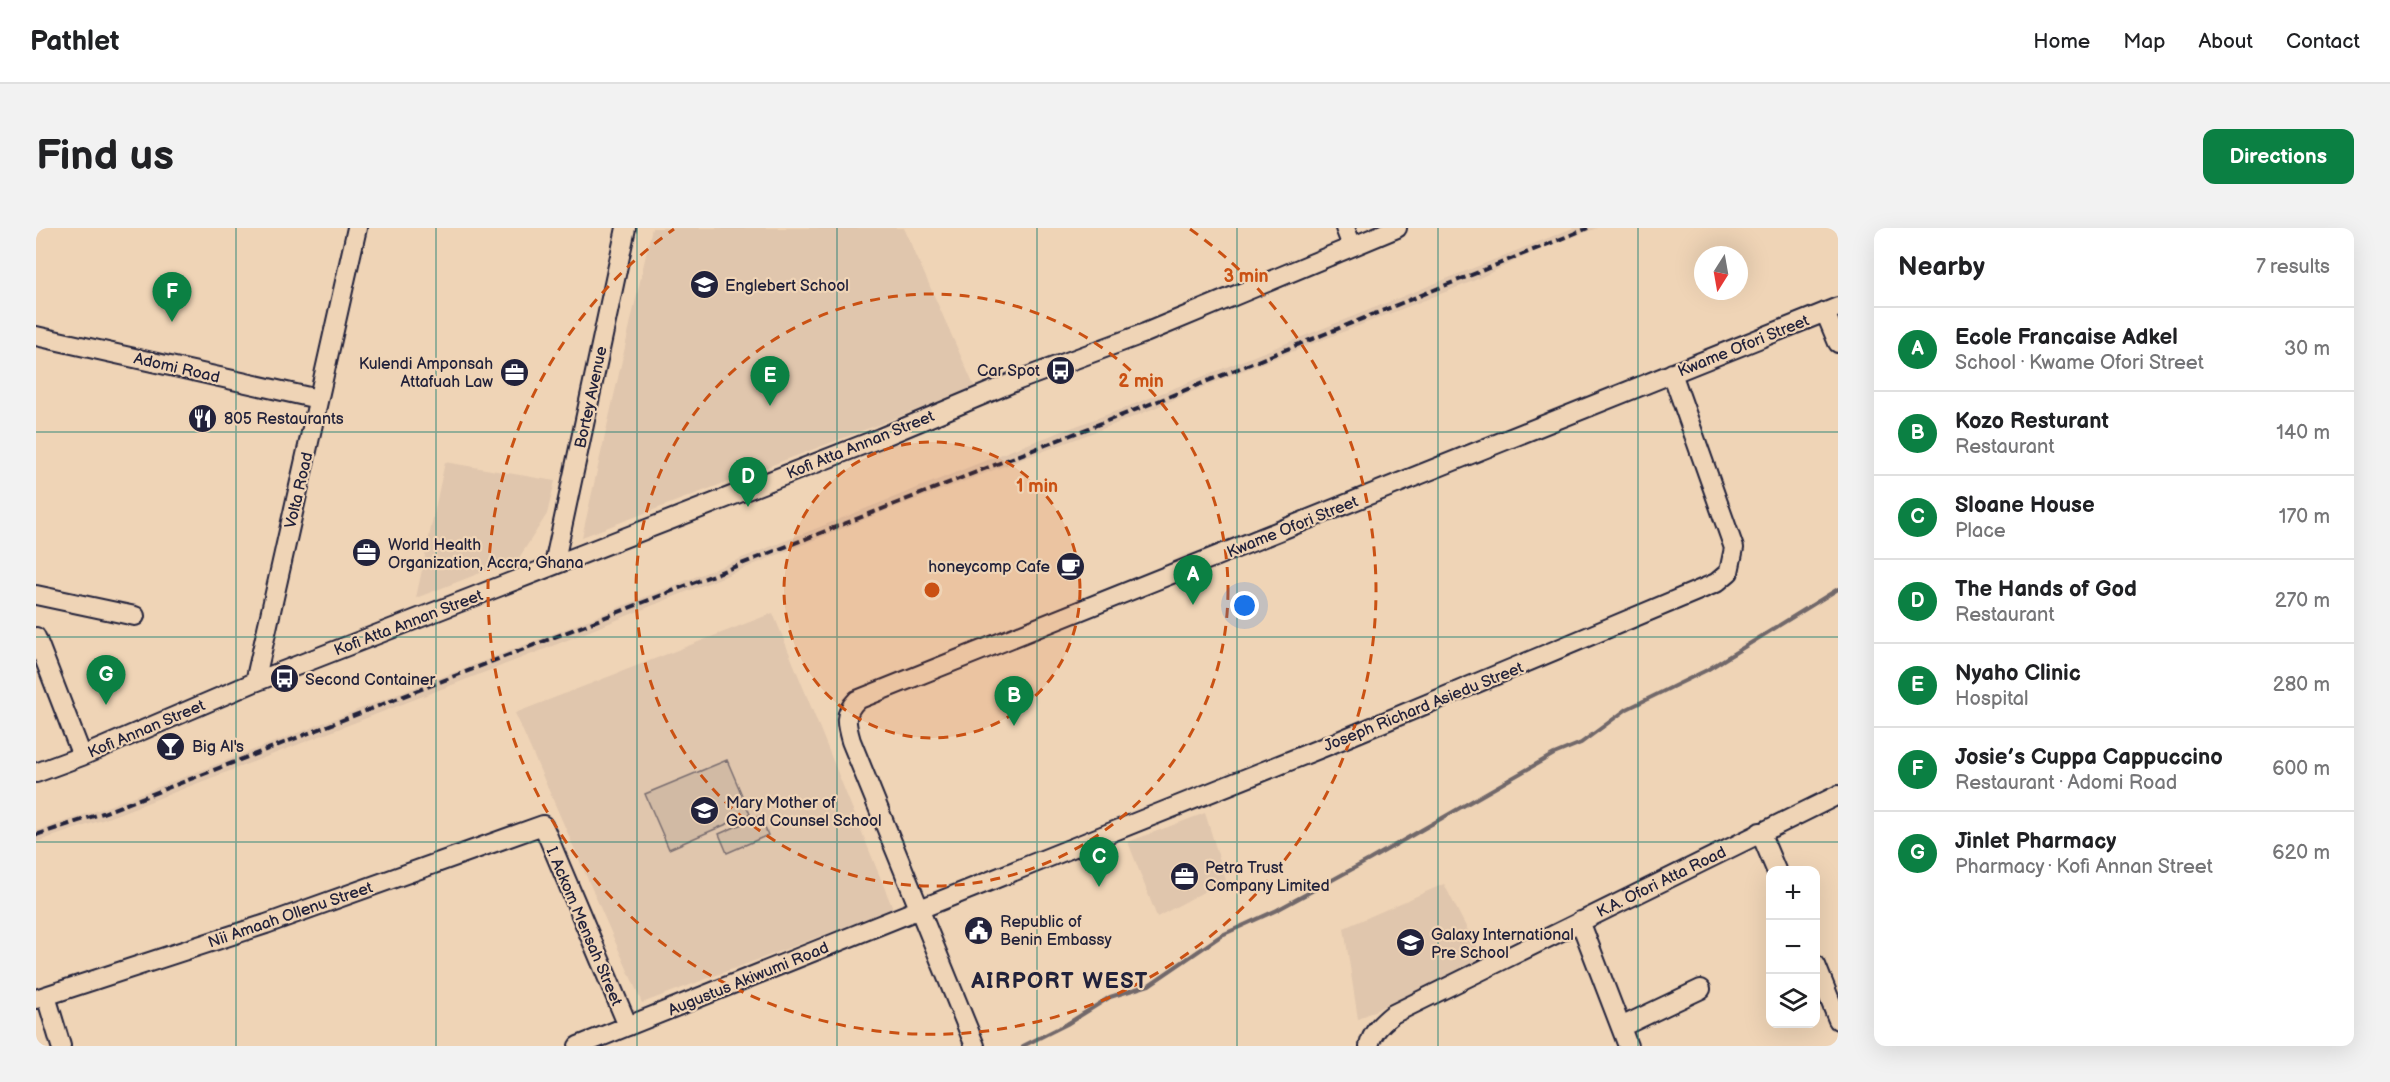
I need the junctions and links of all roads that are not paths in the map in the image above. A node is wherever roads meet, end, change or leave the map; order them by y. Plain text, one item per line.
1 (357, 228) edge
2 (626, 228) edge
3 (1345, 228) edge
4 (1397, 228) edge
5 (1352, 246) junction
6 (1831, 310) edge
7 (36, 336) edge
8 (1838, 344) edge
9 (1672, 374) junction
10 (318, 399) junction
11 (554, 565) junction
12 (36, 595) edge
13 (135, 616) dead end
14 (36, 637) edge
15 (255, 682) junction
16 (82, 756) junction
17 (36, 772) edge
18 (1838, 795) edge
19 (543, 825) joint
20 (1760, 832) junction
21 (1774, 866) edge
22 (919, 911) junction
23 (1580, 921) junction
24 (1819, 974) edge
25 (1701, 989) dead end
26 (41, 997) edge
27 (1838, 1020) edge
28 (628, 1026) junction
29 (1621, 1028) junction
30 (61, 1046) edge
31 (578, 1046) edge
32 (975, 1046) edge
33 (1369, 1046) edge
34 (1628, 1046) edge

1 - 10 street, Volta Road
2 - 11 street, Bortey Avenue
3 - 5 street
4 - 5 street, Kofi Atta Annan Street
5 - 11 street, Kofi Atta Annan Street
6 - 8 street
6 - 9 street, Kwame Ofori Street
7 - 10 street, Adomi Road
9 - 22 street, Joseph Richard Asiedu Street
9 - 22 street, Kwame Ofori Street
10 - 15 street, Volta Road
11 - 15 street, Kofi Atta Annan Street
12 - 13 street
14 - 16 street
15 - 16 street, Kofi Annan Street
16 - 17 street, Kofi Annan Street
18 - 20 street, K.A. Ofori Atta Road
19 - 26 street, Nii Amaah Ollenu Street
19 - 28 street, I. Ackom Mensah Street
20 - 21 street
20 - 23 street, K.A. Ofori Atta Road
22 - 28 street, Augustus Akiwumi Road
22 - 32 street, Kwame Ofori Street
23 - 29 street
23 - 33 street, K.A. Ofori Atta Road
24 - 27 street
25 - 29 street
26 - 30 street
28 - 31 street, Augustus Akiwumi Road
29 - 34 street

